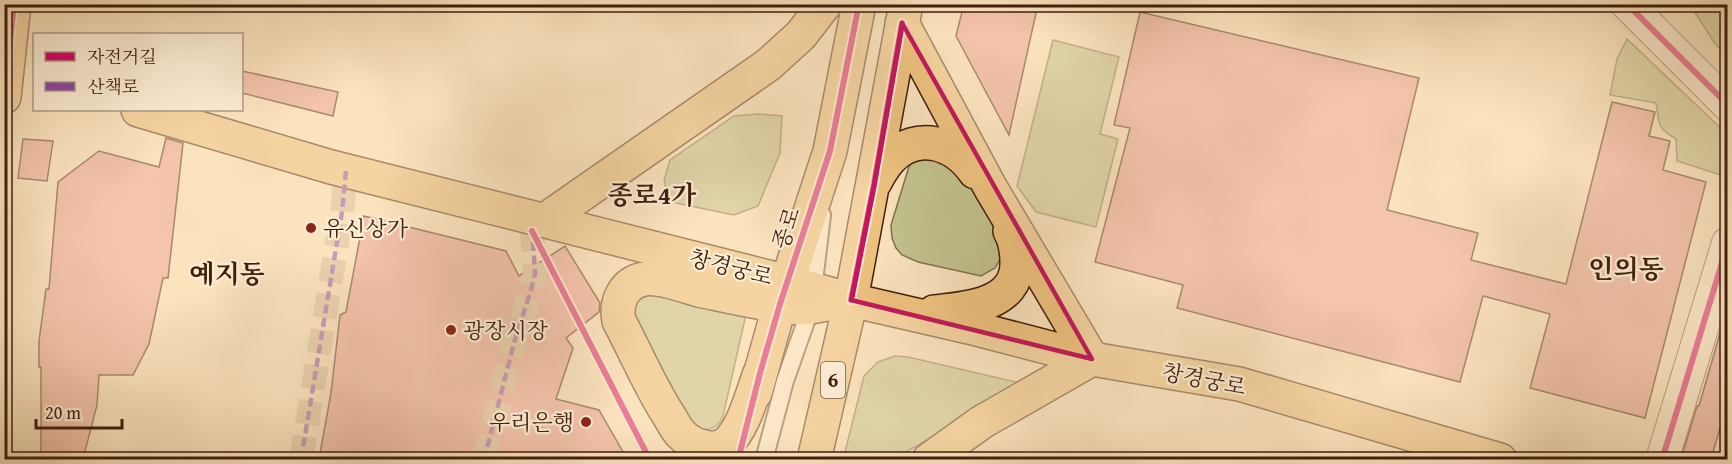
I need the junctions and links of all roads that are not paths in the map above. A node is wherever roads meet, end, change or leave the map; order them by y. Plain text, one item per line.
1 (14, 4) edge
2 (825, 4) edge
3 (859, 4) edge
4 (1627, 4) edge
5 (904, 14) edge
6 (13, 79) edge
7 (1728, 105) edge
8 (141, 111) edge
9 (874, 184) junction
10 (545, 220) junction
11 (1728, 243) edge
12 (798, 296) junction
13 (851, 300) junction
14 (915, 314) junction
15 (1092, 359) junction
16 (760, 373) junction
17 (738, 459) edge
18 (765, 459) edge
19 (814, 459) edge
20 (929, 459) edge
21 (1500, 459) edge
22 (1662, 459) edge

1 - 6 main road
2 - 10 main road
3 - 12 main road, 종로
4 - 7 street
5 - 9 main road, 6
5 - 15 main road
8 - 10 main road, 창경궁로
9 - 13 main road, 6
9 - 14 main road
10 - 12 main road, 창경궁로
11 - 22 street
12 - 13 main road, 창경궁로
12 - 16 main road, 종로
12 - 16 main road
12 - 18 lane
13 - 14 main road, 창경궁로
13 - 19 main road, 6
14 - 15 main road, 창경궁로
15 - 20 main road
15 - 21 main road, 창경궁로
16 - 17 main road, 종로

